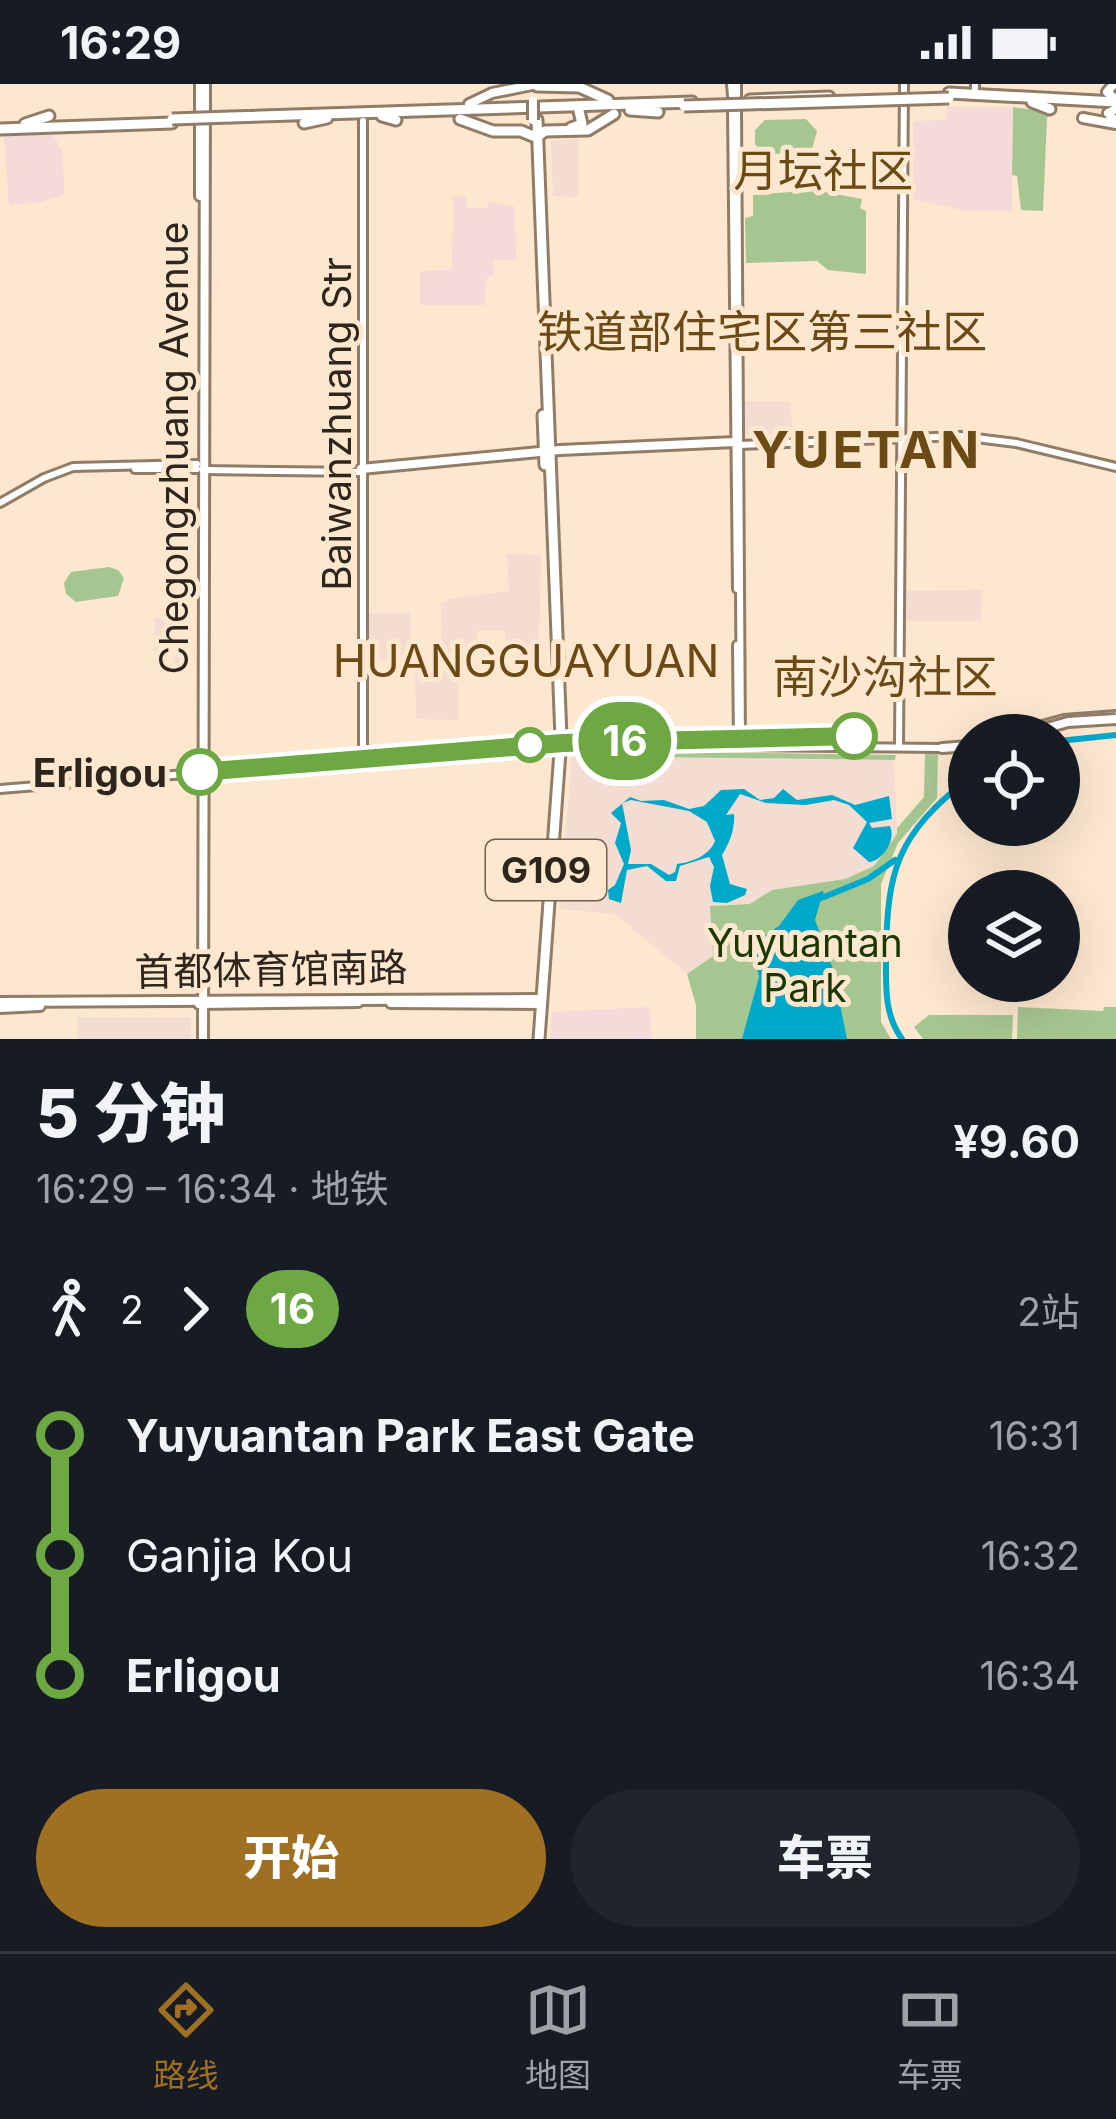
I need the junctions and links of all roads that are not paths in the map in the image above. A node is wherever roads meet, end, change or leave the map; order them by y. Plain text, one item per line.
1 (203, 84) edge
2 (734, 84) edge
3 (1114, 84) edge
4 (535, 91) edge
5 (907, 91) edge
6 (1054, 94) dead end
7 (734, 96) dead end
8 (652, 98) dead end
9 (608, 100) dead end
10 (1032, 100) junction
11 (1111, 103) edge
12 (469, 104) dead end
13 (578, 106) junction
14 (633, 107) junction
15 (735, 109) dead end
16 (1050, 109) dead end
17 (288, 110) dead end
18 (658, 112) dead end
19 (491, 113) junction
20 (614, 114) dead end
21 (49, 116) dead end
22 (327, 116) junction
23 (382, 116) junction
24 (1084, 118) dead end
25 (460, 119) dead end
26 (396, 120) dead end
27 (172, 121) junction
28 (362, 122) dead end
29 (304, 123) dead end
30 (1116, 123) edge
31 (25, 124) junction
32 (87, 126) junction
33 (202, 127) junction
34 (535, 127) junction
35 (1, 128) edge
36 (114, 129) dead end
37 (903, 435) junction
38 (737, 443) junction
39 (546, 453) junction
40 (91, 460) dead end
41 (132, 465) junction
42 (1116, 465) edge
43 (199, 466) junction
44 (362, 471) junction
45 (45, 479) junction
46 (0, 505) edge
47 (1102, 719) junction
48 (1116, 719) edge
49 (1080, 720) edge
50 (1080, 722) edge
51 (1080, 723) edge
52 (556, 744) junction
53 (740, 744) junction
54 (900, 745) junction
55 (942, 746) joint
56 (948, 746) edge
57 (363, 757) junction
58 (200, 771) junction
59 (0, 788) edge
60 (201, 1001) junction
61 (540, 1002) junction
62 (0, 1005) edge
63 (201, 1039) edge
64 (536, 1039) edge

1 - 33 main road
2 - 7 main road
3 - 11 main road
4 - 9 highway
4 - 12 main road
4 - 13 main road
4 - 19 main road
4 - 34 main road, bridge
5 - 37 main road
6 - 10 highway
8 - 14 highway
10 - 11 highway
10 - 14 highway, bridge
10 - 16 highway
11 - 30 main road
13 - 14 highway
13 - 19 highway
13 - 34 highway
14 - 18 highway
14 - 22 highway
15 - 38 main road
17 - 22 highway
19 - 23 highway
19 - 34 highway
20 - 34 highway
21 - 31 highway
22 - 23 highway
22 - 27 highway, bridge
22 - 29 highway
23 - 26 highway
24 - 30 main road
25 - 34 highway
27 - 31 highway
27 - 32 highway
28 - 44 main road, Baiwanzhuang Str
31 - 35 highway
32 - 35 highway
32 - 36 highway
33 - 43 main road, Chegongzhuang Avenue
33 - 43 main road, Chegongzhuang Avenue
34 - 39 highway, G109
34 - 39 highway, G109
37 - 38 main road
37 - 42 main road
37 - 54 main road
38 - 39 main road
38 - 39 main road
38 - 53 main road
39 - 44 main road
39 - 52 highway, G109
40 - 41 main road
41 - 43 main road
41 - 45 main road
43 - 44 main road
43 - 45 main road
43 - 58 main road, Chegongzhuang Avenue
44 - 57 main road, Baiwanzhuang Str
45 - 46 main road
47 - 48 main road
47 - 49 main road
47 - 51 main road
48 - 50 main road, bridge
52 - 53 main road
52 - 57 main road
52 - 58 main road
52 - 61 highway, G109
53 - 54 main road
54 - 55 main road
55 - 56 main road
57 - 58 main road
58 - 59 main road
58 - 60 main road
58 - 60 main road
60 - 61 main road, 首都体育馆南路
60 - 62 main road, 首都体育馆南路
60 - 63 main road
61 - 64 highway, G109

